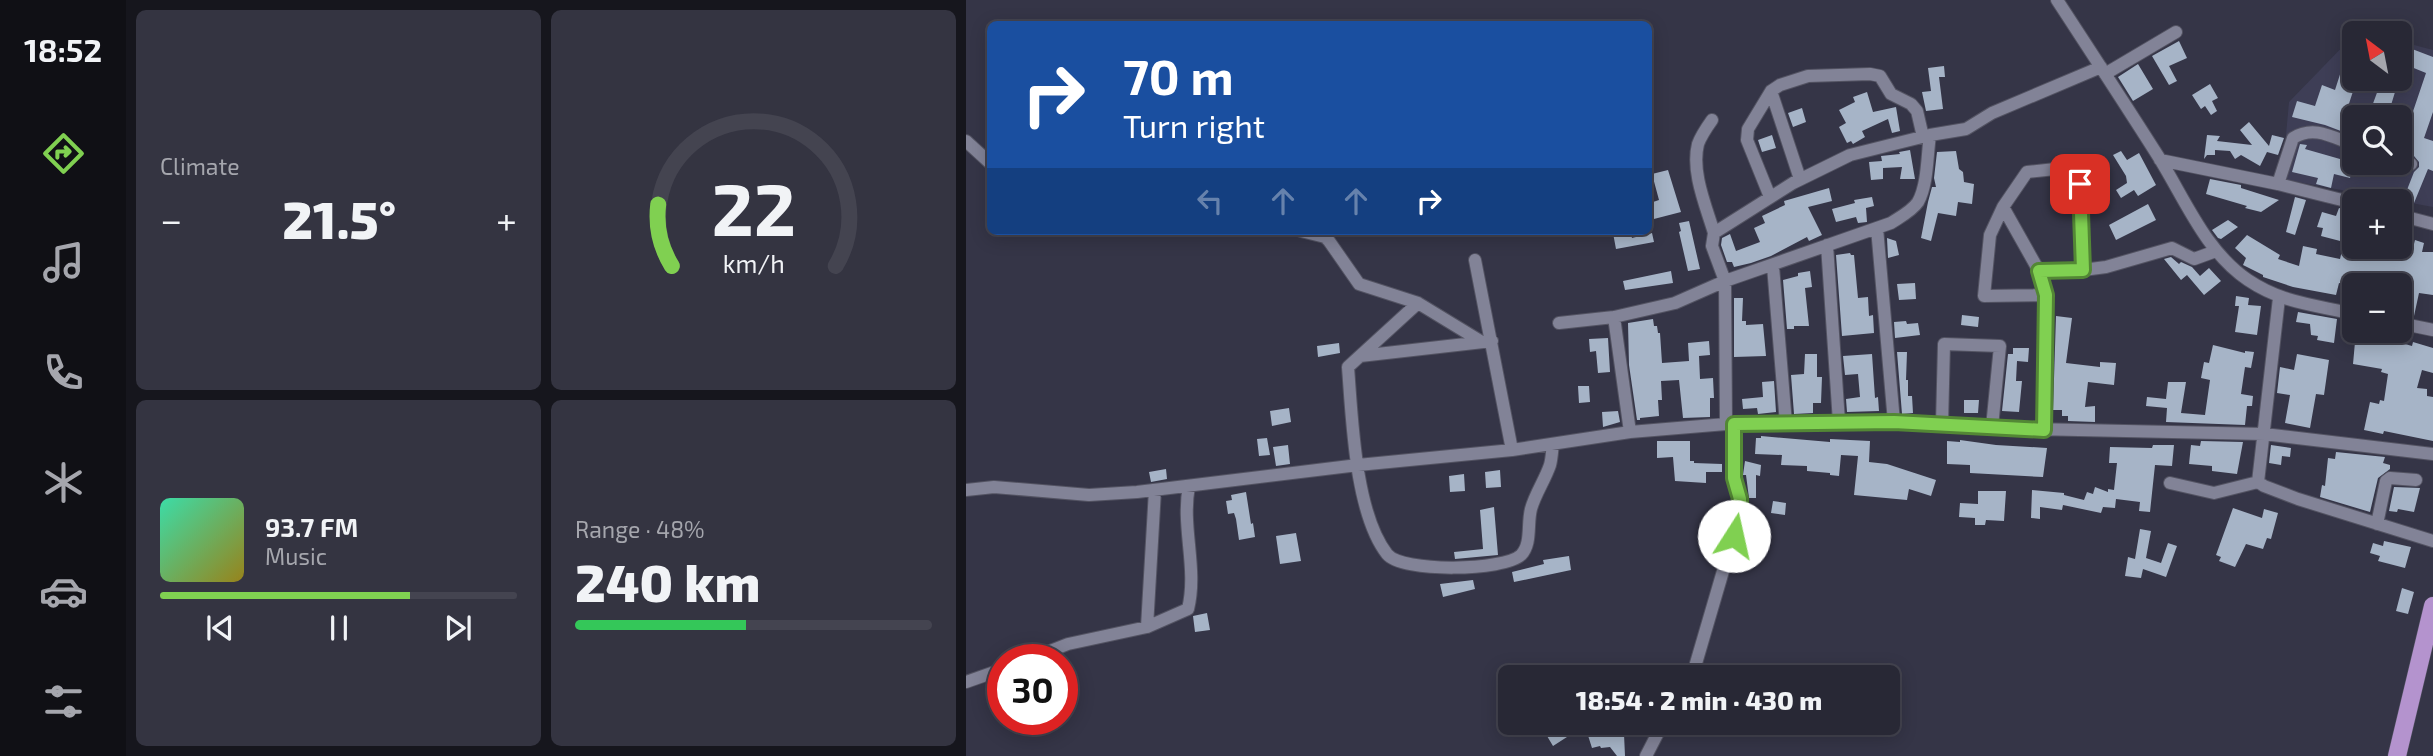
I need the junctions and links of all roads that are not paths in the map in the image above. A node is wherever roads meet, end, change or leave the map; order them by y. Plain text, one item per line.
1 (2057, 0) edge
2 (2176, 32) dead end
3 (2103, 71) junction
4 (1771, 91) junction
5 (1712, 120) dead end
6 (1927, 136) junction
7 (966, 141) edge
8 (2342, 141) edge
9 (987, 160) edge
10 (2160, 160) junction
11 (1800, 179) junction
12 (2278, 184) junction
13 (1770, 197) junction
14 (2342, 200) edge
15 (2003, 208) junction
16 (2412, 218) edge
17 (2433, 224) edge
18 (1877, 228) junction
19 (1714, 233) junction
20 (1317, 235) edge
21 (1827, 245) junction
22 (2216, 251) junction
23 (1475, 260) dead end
24 (1773, 266) junction
25 (2083, 270) junction
26 (2039, 271) junction
27 (1725, 281) junction
28 (2046, 295) junction
29 (2279, 298) junction
30 (1418, 303) junction
31 (2342, 311) edge
32 (1614, 317) junction
33 (1559, 323) dead end
34 (2412, 326) edge
35 (2433, 330) edge
36 (1487, 342) junction
37 (1360, 356) junction
38 (1839, 422) junction
39 (1894, 422) junction
40 (1730, 424) junction
41 (1786, 424) junction
42 (1942, 424) junction
43 (1992, 427) junction
44 (2044, 430) junction
45 (1630, 432) junction
46 (2264, 434) junction
47 (1553, 444) junction
48 (1512, 450) junction
49 (2433, 454) edge
50 (1358, 465) junction
51 (2416, 480) dead end
52 (2258, 482) junction
53 (2171, 483) dead end
54 (1189, 485) junction
55 (966, 490) edge
56 (1155, 490) junction
57 (2377, 524) junction
58 (2433, 541) edge
59 (2433, 606) edge
60 (1147, 627) junction
61 (1068, 644) edge
62 (1696, 665) edge
63 (987, 675) edge
64 (966, 682) edge
65 (1657, 735) edge
66 (1646, 756) edge
67 (2397, 756) edge

1 - 3 street
2 - 3 street
3 - 6 street
3 - 10 street
4 - 6 street
4 - 11 street
4 - 13 street
5 - 19 street
6 - 11 street
6 - 18 street
7 - 9 street
8 - 12 street
10 - 12 street
10 - 22 street
11 - 13 street
12 - 14 street
13 - 19 street
15 - 25 street
15 - 26 street
15 - 28 street
16 - 17 street
18 - 21 street
18 - 39 street
19 - 27 street
20 - 30 street
21 - 24 street
21 - 38 street
22 - 25 street
22 - 29 street
23 - 36 street
24 - 27 street
24 - 41 street
25 - 26 street
26 - 28 street
27 - 32 street
27 - 40 street
28 - 44 street
29 - 31 street
29 - 46 street
30 - 36 street
30 - 37 street
32 - 33 street
32 - 45 street
34 - 35 street
36 - 37 street
36 - 48 street
37 - 50 street
38 - 39 street
38 - 41 street
39 - 42 street
40 - 41 street
40 - 45 street
40 - 62 street
42 - 43 street
42 - 43 street
43 - 44 street
44 - 46 street
45 - 47 street
46 - 49 street
46 - 52 street
47 - 48 street
47 - 50 street
48 - 50 street
50 - 54 street
51 - 57 street
52 - 53 street
52 - 57 street
54 - 56 street
54 - 60 street
55 - 56 street
56 - 60 street
57 - 58 street
59 - 67 main road
60 - 61 street
63 - 64 street
65 - 66 street

